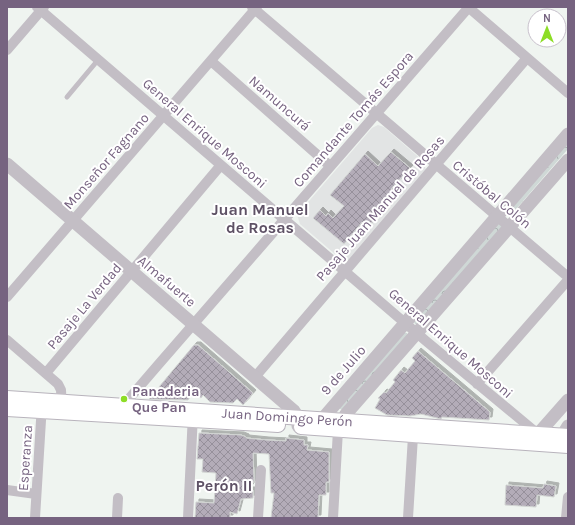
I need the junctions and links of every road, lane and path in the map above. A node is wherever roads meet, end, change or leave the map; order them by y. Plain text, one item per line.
1 (468, 7) edge
2 (40, 8) edge
3 (255, 8) edge
4 (7, 50) edge
5 (527, 58) junction
6 (98, 60) junction
7 (211, 62) junction
8 (568, 93) edge
9 (67, 97) dead end
10 (376, 114) junction
11 (164, 116) junction
12 (568, 134) edge
13 (568, 160) edge
14 (7, 164) edge
15 (221, 165) junction
16 (436, 165) junction
17 (330, 166) junction
18 (497, 217) junction
19 (283, 219) junction
20 (73, 221) junction
21 (510, 228) junction
22 (345, 270) junction
23 (130, 272) junction
24 (568, 278) edge
25 (7, 297) edge
26 (406, 323) junction
27 (193, 324) junction
28 (418, 334) junction
29 (7, 340) edge
30 (46, 374) junction
31 (255, 377) junction
32 (477, 384) junction
33 (7, 398) edge
34 (568, 400) edge
35 (42, 406) junction
36 (62, 407) junction
37 (7, 409) edge
38 (125, 411) junction
39 (193, 416) junction
40 (325, 419) junction
41 (298, 422) junction
42 (340, 426) junction
43 (413, 436) junction
44 (567, 437) edge
45 (538, 439) junction
46 (261, 470) dead end
47 (7, 490) edge
48 (36, 494) junction
49 (568, 496) edge
50 (118, 498) dead end
51 (35, 518) edge
52 (117, 518) edge
53 (188, 518) edge
54 (258, 518) edge
55 (333, 518) edge
56 (408, 518) edge
57 (566, 518) edge

1 - 5 street
1 - 10 street, Comandante Tomás Espora
2 - 4 street
2 - 6 street, General Enrique Mosconi
3 - 7 street, Monseñor Fagnano
3 - 10 street, Cristóbal Colón
5 - 8 street
5 - 16 street, Pasaje Juan Manuel de Rosas
6 - 9 lane
6 - 11 street, General Enrique Mosconi
7 - 11 street, Monseñor Fagnano
7 - 17 street, Namuncurá
10 - 16 street, Cristóbal Colón
10 - 17 street, Comandante Tomás Espora
11 - 15 street, General Enrique Mosconi
11 - 20 street, Monseñor Fagnano
12 - 18 street, 9 de Julio
13 - 21 street
14 - 20 street, Almafuerte
15 - 19 street, General Enrique Mosconi
15 - 23 street, Pasaje La Verdad
16 - 18 street, Cristóbal Colón
16 - 22 street, Pasaje Juan Manuel de Rosas
17 - 19 street, Comandante Tomás Espora
18 - 21 street, Cristóbal Colón
18 - 26 street, 9 de Julio
19 - 22 street, General Enrique Mosconi
19 - 27 street, Comandante Tomás Espora
20 - 23 street, Almafuerte
20 - 25 street, Monseñor Fagnano
21 - 24 street, Cristóbal Colón
21 - 28 street
22 - 26 street, General Enrique Mosconi
22 - 31 street, Pasaje Juan Manuel de Rosas
23 - 27 street, Almafuerte
23 - 30 street, Pasaje La Verdad
24 - 32 street
26 - 28 street, General Enrique Mosconi
26 - 40 street, 9 de Julio
27 - 31 street, Almafuerte
27 - 38 street, Comandante Tomás Espora
28 - 32 street, General Enrique Mosconi
28 - 42 street
29 - 30 street
30 - 36 street
31 - 41 street, Almafuerte
32 - 45 street, General Enrique Mosconi
33 - 35 main road, Juan Domingo Perón
34 - 45 street
35 - 36 main road, Juan Domingo Perón
35 - 37 main road, Juan Domingo Perón
35 - 48 street, Esperanza
36 - 38 main road, Juan Domingo Perón
38 - 39 main road, Juan Domingo Perón
39 - 41 main road, Juan Domingo Perón
39 - 53 street
40 - 41 main road, Juan Domingo Perón
40 - 42 main road, Juan Domingo Perón
41 - 42 main road, Juan Domingo Perón
42 - 43 main road, Juan Domingo Perón
42 - 45 main road, Juan Domingo Perón
42 - 55 street
43 - 45 main road, Juan Domingo Perón
43 - 56 street
44 - 45 main road, Juan Domingo Perón
46 - 54 street
47 - 48 street
48 - 51 street, Esperanza
49 - 57 street
50 - 52 street

